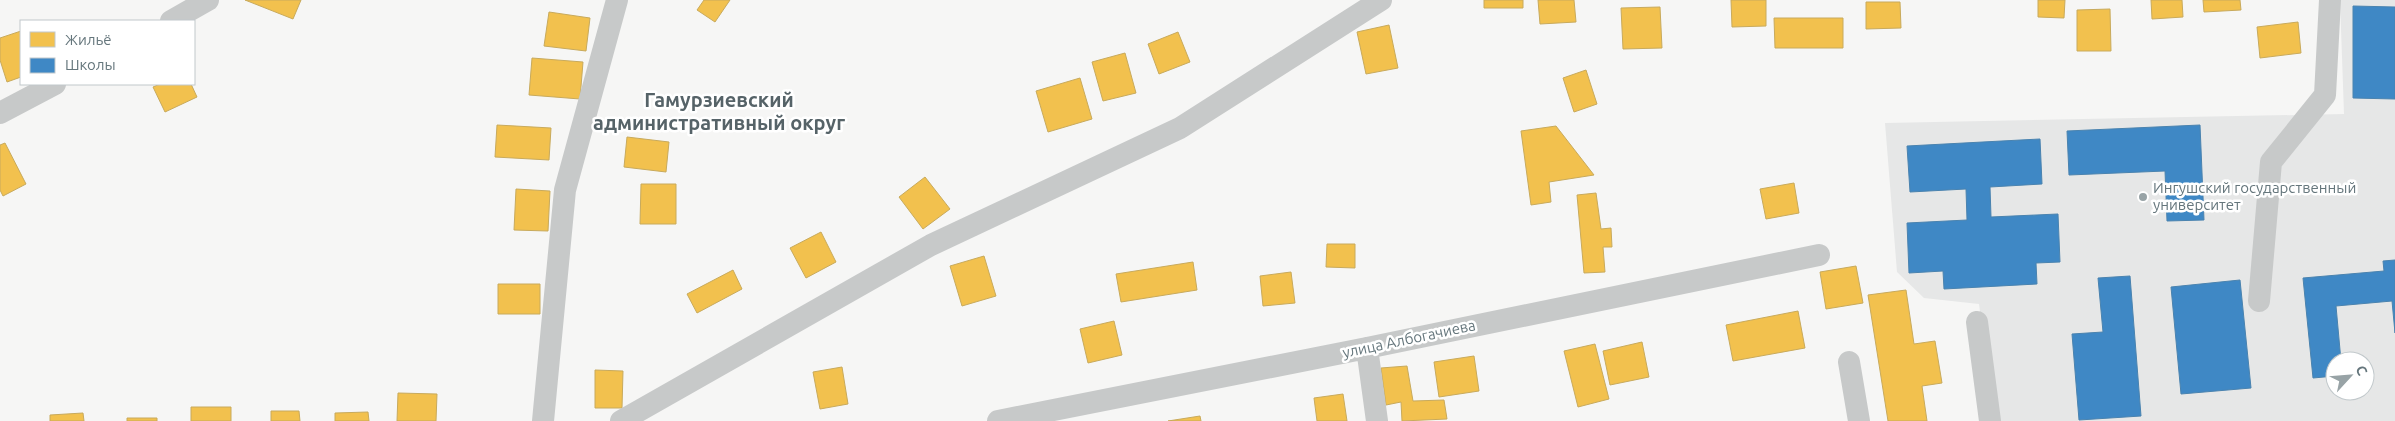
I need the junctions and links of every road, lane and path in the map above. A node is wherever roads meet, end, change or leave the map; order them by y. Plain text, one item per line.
1 (208, 0) edge
2 (617, 0) edge
3 (1381, 0) edge
4 (2330, 0) edge
5 (173, 20) edge
6 (53, 85) edge
7 (0, 113) edge
8 (1819, 255) dead end
9 (2259, 301) dead end
10 (1977, 322) dead end
11 (1367, 348) junction
12 (1849, 362) dead end
13 (543, 421) edge
14 (621, 421) edge
15 (998, 421) edge
16 (1377, 421) edge
17 (1859, 421) edge
18 (1990, 421) edge

1 - 5 street
2 - 13 street
3 - 14 street
4 - 9 street
6 - 7 street
8 - 11 street, улица Албогачиева
10 - 18 street
11 - 15 street, улица Албогачиева
11 - 16 street
12 - 17 street

